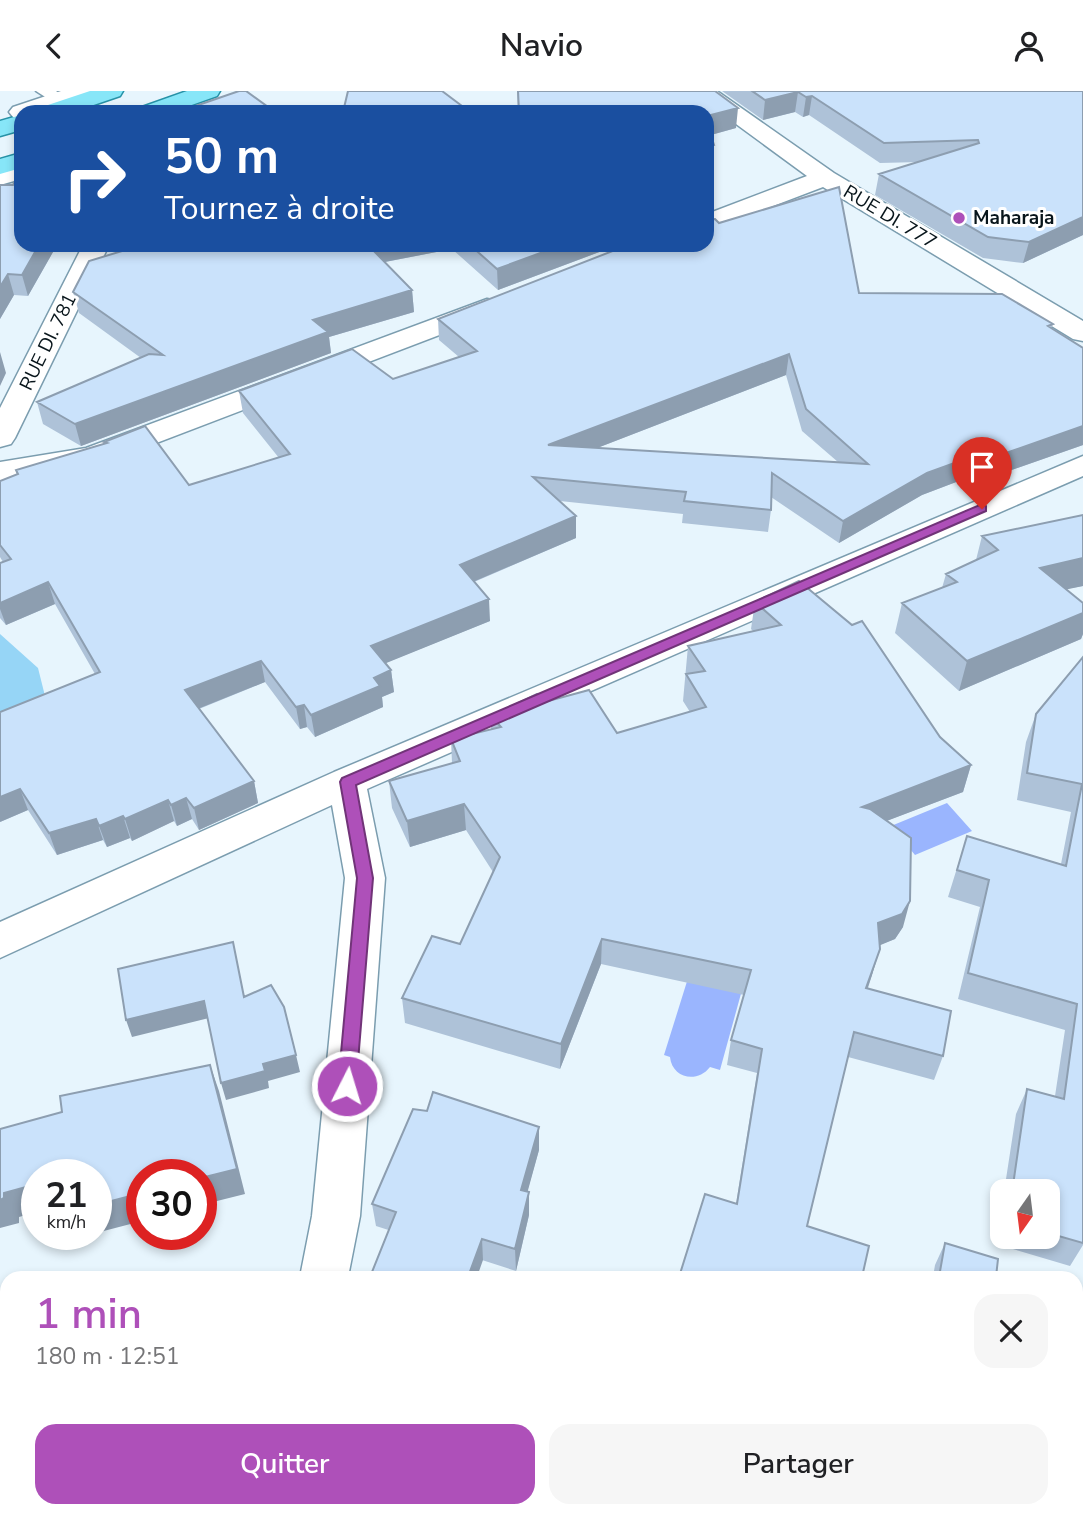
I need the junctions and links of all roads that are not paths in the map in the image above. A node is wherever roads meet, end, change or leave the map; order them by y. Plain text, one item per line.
1 (113, 91) edge
2 (209, 91) edge
3 (702, 91) edge
4 (236, 95) edge
5 (62, 96) edge
6 (39, 105) edge
7 (170, 105) edge
8 (208, 105) edge
9 (825, 178) junction
10 (714, 220) edge
11 (93, 252) edge
12 (507, 299) edge
13 (1083, 333) edge
14 (0, 438) edge
15 (1083, 465) edge
16 (0, 472) edge
17 (347, 782) junction
18 (0, 941) edge
19 (325, 1271) edge

1 - 5 main road
2 - 7 main road
3 - 9 street, RUE DI. 777
4 - 8 street
5 - 6 street
9 - 10 street
9 - 13 street, RUE DI. 777
11 - 14 street, RUE DI. 781
12 - 16 street
15 - 17 street
17 - 18 street
17 - 19 street

